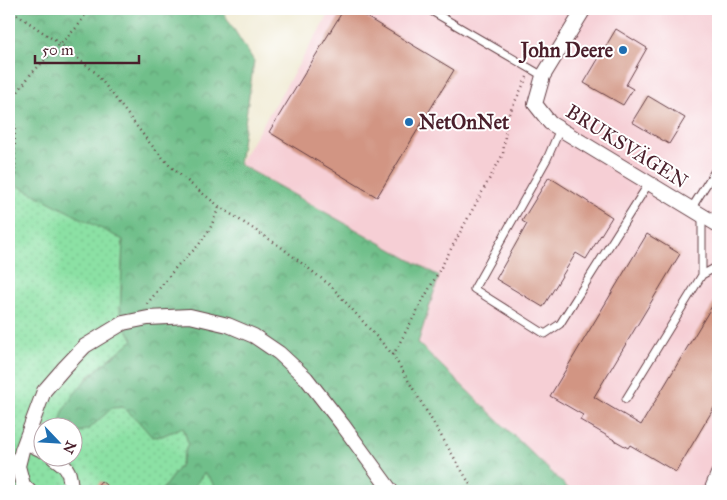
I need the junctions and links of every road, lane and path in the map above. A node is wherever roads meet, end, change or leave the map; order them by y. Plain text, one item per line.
1 (9, 9) edge
2 (89, 9) edge
3 (428, 9) edge
4 (584, 9) edge
5 (60, 44) junction
6 (536, 73) junction
7 (560, 129) junction
8 (718, 166) edge
9 (649, 183) junction
10 (697, 212) junction
11 (718, 225) edge
12 (718, 266) edge
13 (702, 275) junction
14 (9, 345) edge
15 (393, 355) junction
16 (626, 400) dead end
17 (24, 446) junction
18 (32, 448) edge
19 (9, 462) edge
20 (66, 468) edge
21 (718, 474) edge
22 (28, 491) edge
23 (71, 491) edge
24 (391, 491) edge
25 (474, 491) edge
26 (711, 491) edge

1 - 5 path
2 - 5 path
3 - 6 lane
4 - 6 street, BRUKSVÄGEN
5 - 14 path
5 - 15 path
6 - 7 street, BRUKSVÄGEN
6 - 15 path
7 - 9 street, BRUKSVÄGEN
7 - 9 lane
8 - 10 lane
9 - 10 street, BRUKSVÄGEN
10 - 11 street, BRUKSVÄGEN
10 - 13 lane
12 - 13 lane
13 - 16 lane
15 - 25 path
17 - 18 street
17 - 19 lane
17 - 22 street
17 - 24 street
20 - 23 street
21 - 26 street

